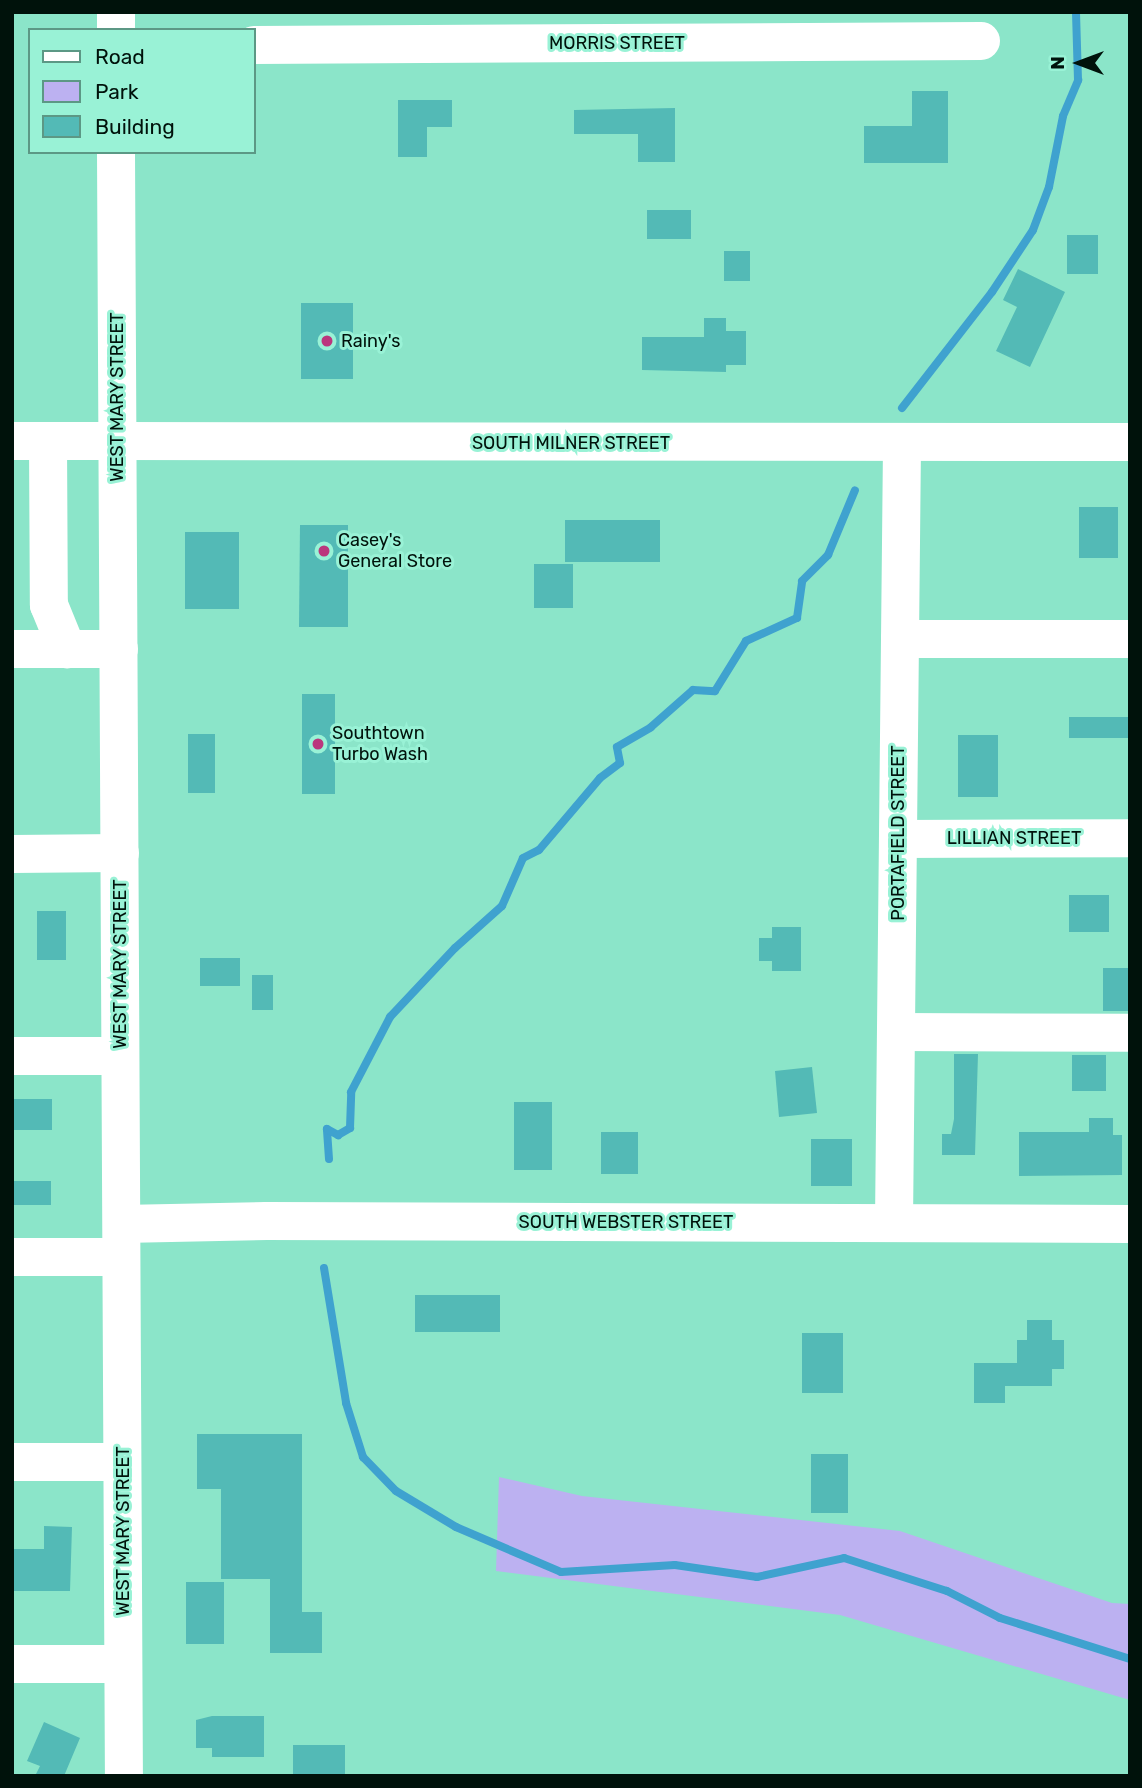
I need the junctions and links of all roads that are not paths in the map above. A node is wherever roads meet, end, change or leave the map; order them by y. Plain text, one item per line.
1 (981, 41) dead end
2 (256, 45) edge
3 (116, 154) edge
4 (30, 441) edge
5 (118, 441) junction
6 (1130, 442) edge
7 (902, 445) junction
8 (900, 639) junction
9 (1130, 639) edge
10 (12, 649) edge
11 (68, 649) junction
12 (119, 649) junction
13 (1130, 838) edge
14 (899, 839) junction
15 (12, 853) edge
16 (120, 853) junction
17 (896, 1032) junction
18 (1130, 1033) edge
19 (12, 1056) edge
20 (120, 1056) junction
21 (894, 1222) junction
22 (1130, 1224) edge
23 (122, 1241) junction
24 (12, 1257) edge
25 (12, 1462) edge
26 (122, 1462) junction
27 (12, 1664) edge
28 (123, 1664) junction
29 (124, 1776) edge

1 - 2 street, MORRIS STREET
3 - 5 street, WEST MARY STREET
4 - 5 street, SOUTH MILNER STREET
4 - 11 street
5 - 7 street, SOUTH MILNER STREET
5 - 12 street, WEST MARY STREET
6 - 7 street, SOUTH MILNER STREET
7 - 8 street, PORTAFIELD STREET
8 - 9 street
8 - 14 street, PORTAFIELD STREET
10 - 11 street
11 - 12 street
12 - 16 street, WEST MARY STREET
13 - 14 street, LILLIAN STREET
14 - 17 street, PORTAFIELD STREET
15 - 16 street
16 - 20 street, WEST MARY STREET
17 - 18 street
17 - 21 street, PORTAFIELD STREET
19 - 20 street
20 - 23 street, WEST MARY STREET
21 - 22 street, SOUTH WEBSTER STREET
21 - 23 street, SOUTH WEBSTER STREET
23 - 24 street, SOUTH WEBSTER STREET
23 - 26 street, WEST MARY STREET
25 - 26 street
26 - 28 street, WEST MARY STREET
27 - 28 street
28 - 29 street, WEST MARY STREET

